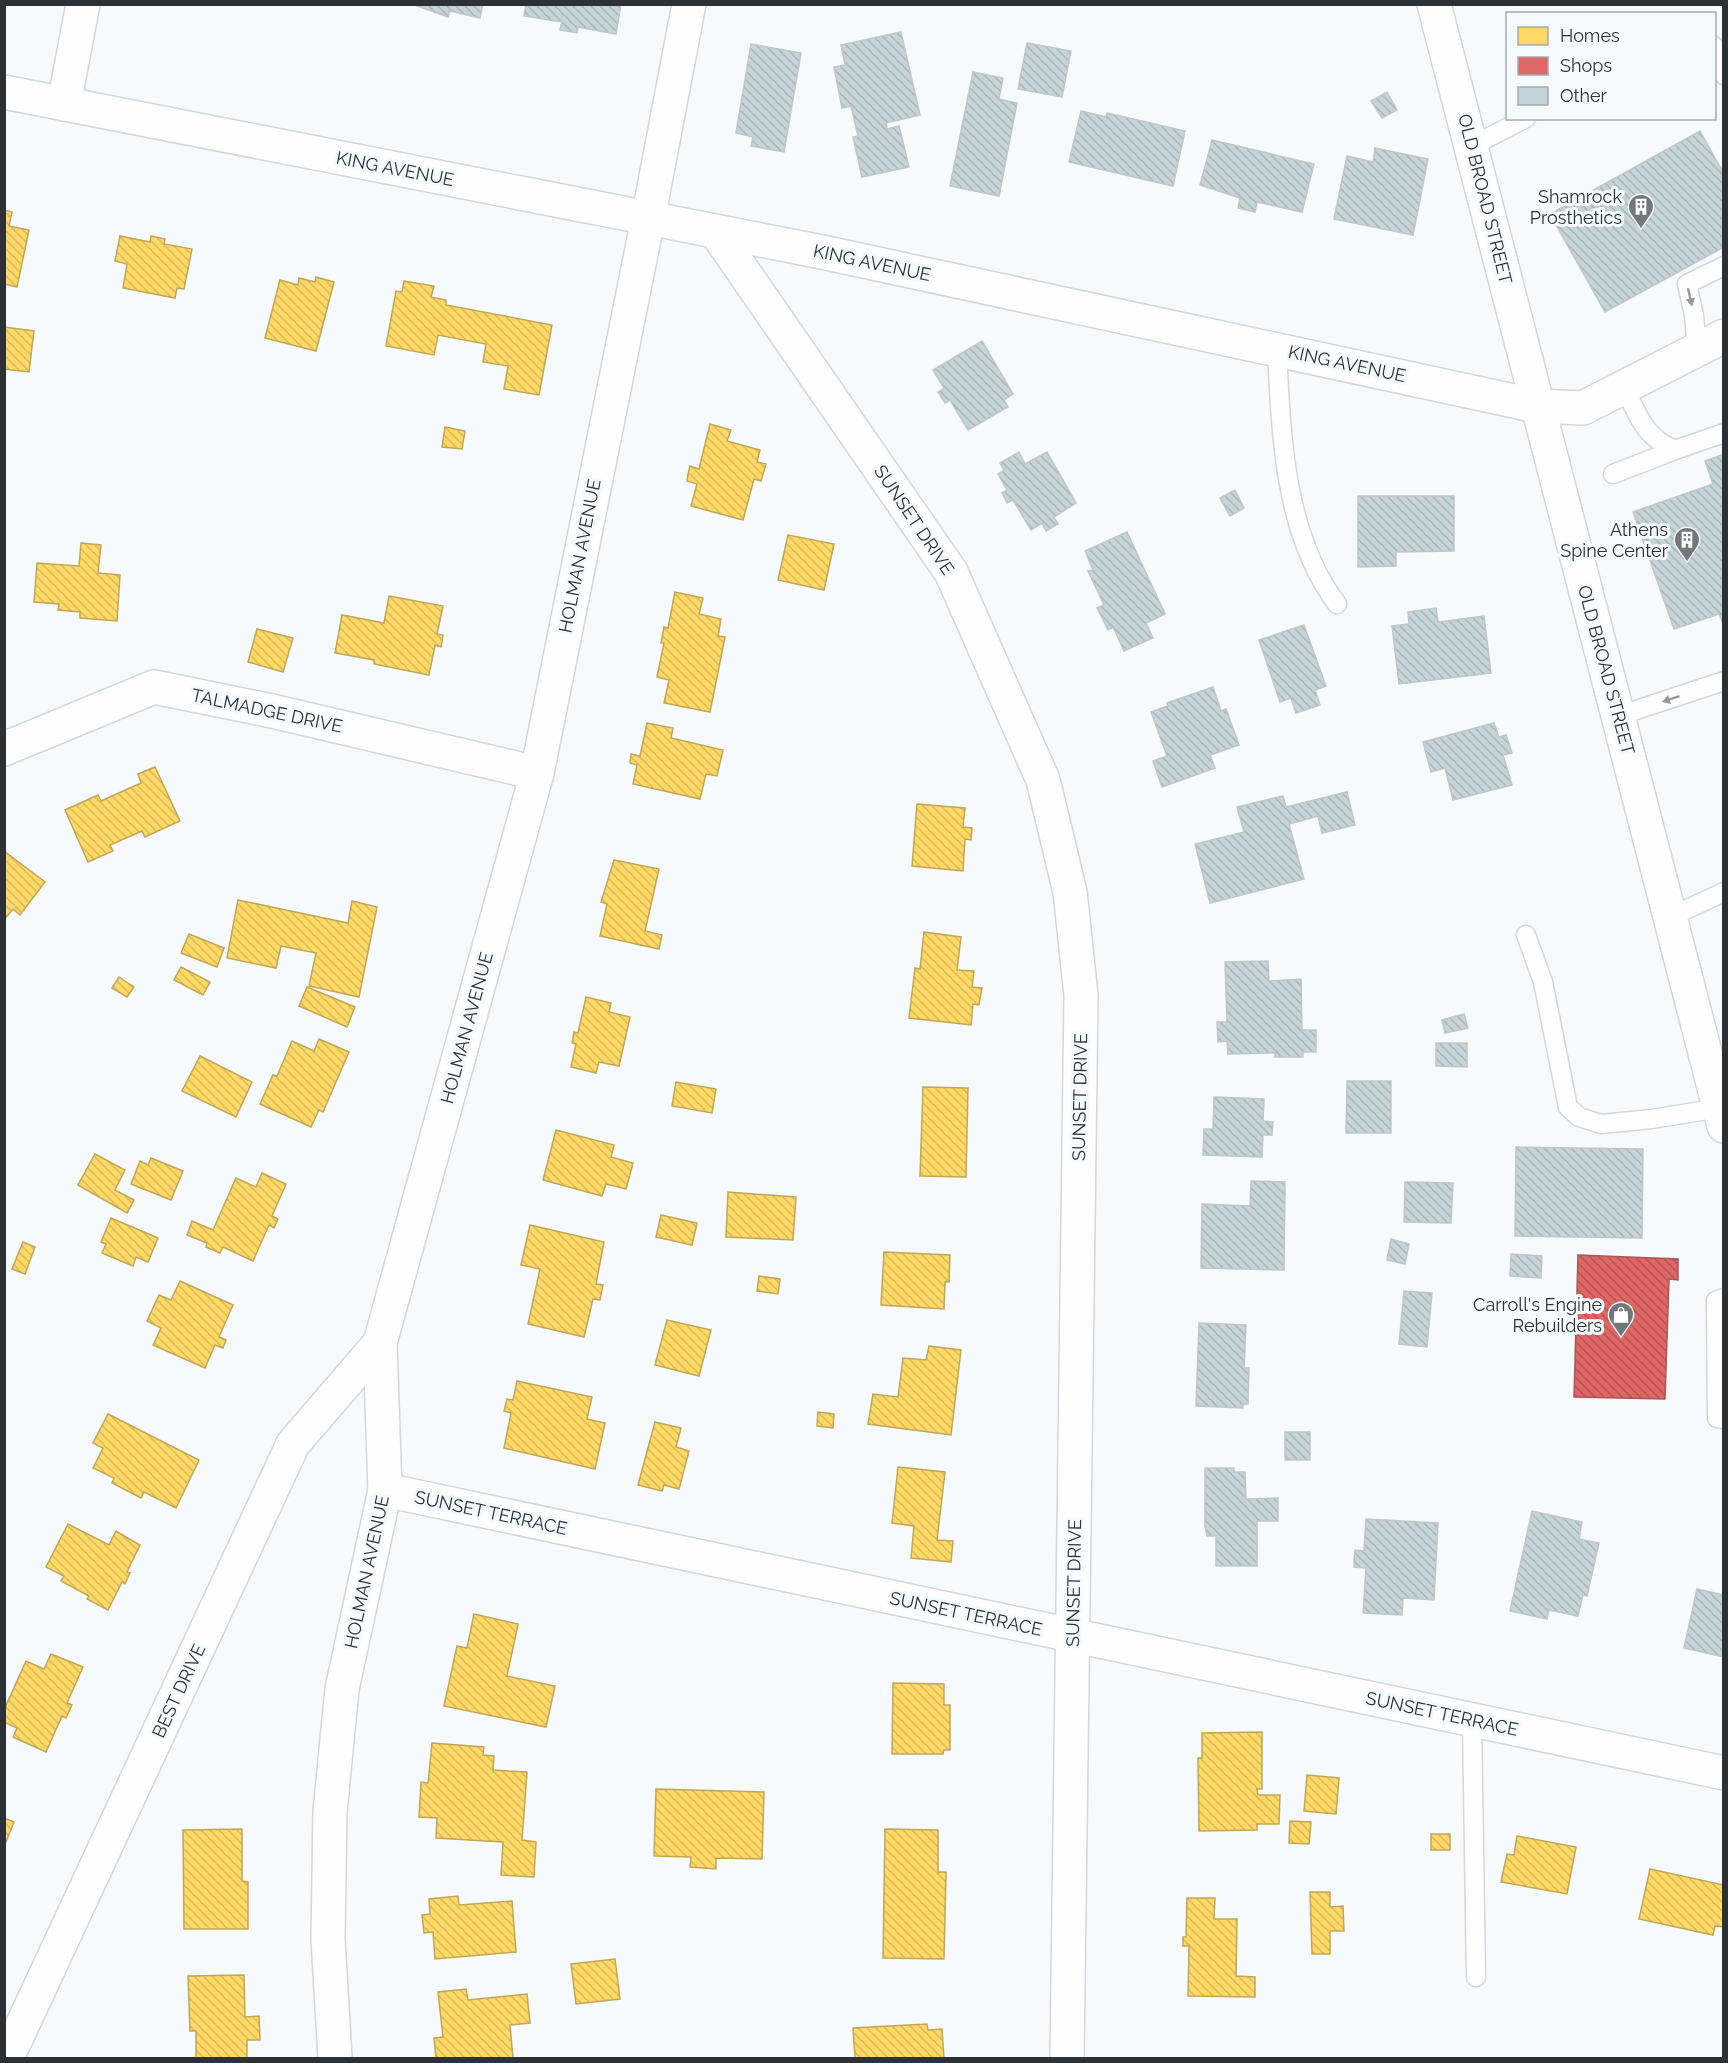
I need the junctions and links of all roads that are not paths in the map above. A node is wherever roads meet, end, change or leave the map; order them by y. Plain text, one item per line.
1 (83, 4) edge
2 (689, 4) edge
3 (1434, 4) edge
4 (1716, 52) edge
5 (1724, 75) edge
6 (4, 92) edge
7 (64, 104) junction
8 (1522, 120) edge
9 (1473, 146) junction
10 (648, 219) junction
11 (716, 232) junction
12 (1724, 266) edge
13 (1710, 343) edge
14 (1277, 349) junction
15 (1625, 389) junction
16 (1537, 406) junction
17 (1724, 433) edge
18 (1675, 450) junction
19 (1613, 474) dead end
20 (1337, 604) dead end
21 (1724, 681) edge
22 (1618, 716) junction
23 (4, 749) edge
24 (537, 773) junction
25 (1724, 892) edge
26 (1670, 917) junction
27 (1527, 935) dead end
28 (1721, 1117) edge
29 (1724, 1298) edge
30 (380, 1343) junction
31 (1724, 1419) edge
32 (385, 1490) junction
33 (1074, 1637) junction
34 (1472, 1721) junction
35 (1724, 1773) edge
36 (1476, 1977) dead end
37 (7, 2058) edge
38 (335, 2058) edge
39 (1067, 2058) edge

1 - 7 street
2 - 10 street, HOLMAN AVENUE
3 - 9 street, OLD BROAD STREET
4 - 5 lane
6 - 7 street, KING AVENUE
7 - 10 street, KING AVENUE
8 - 9 lane
9 - 16 street, OLD BROAD STREET
10 - 11 street, KING AVENUE
10 - 24 street, HOLMAN AVENUE
11 - 14 street, KING AVENUE
11 - 33 street, SUNSET DRIVE
12 -> 13 lane
13 - 15 street, KING AVENUE
14 - 16 street, KING AVENUE
14 - 20 lane
15 - 16 street, KING AVENUE
15 - 18 lane
16 - 22 street, OLD BROAD STREET
17 - 18 lane
18 - 19 lane
21 -> 22 lane
22 - 26 street, OLD BROAD STREET
23 - 24 street, TALMADGE DRIVE
24 - 30 street, HOLMAN AVENUE
25 - 26 lane
26 - 28 street, OLD BROAD STREET
27 - 28 lane
29 - 31 lane
30 - 32 street, HOLMAN AVENUE
30 - 37 street, BEST DRIVE
32 - 33 street, SUNSET TERRACE
32 - 38 street, HOLMAN AVENUE
33 - 34 street, SUNSET TERRACE
33 - 39 street, SUNSET DRIVE
34 - 35 street, SUNSET TERRACE
34 - 36 lane

